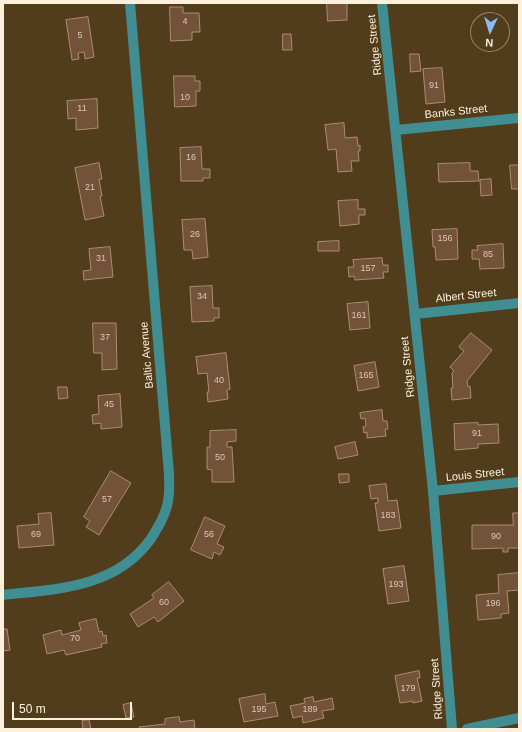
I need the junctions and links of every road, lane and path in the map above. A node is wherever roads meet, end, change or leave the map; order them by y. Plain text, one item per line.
1 (130, 3) edge
2 (382, 3) edge
3 (519, 118) edge
4 (396, 130) junction
5 (519, 303) edge
6 (415, 314) junction
7 (519, 482) edge
8 (434, 491) junction
9 (3, 595) edge
10 (519, 718) edge
11 (452, 729) edge
12 (467, 729) edge

1 - 9 street, Baltic Avenue
2 - 4 street, Ridge Street
3 - 4 street, Banks Street
4 - 6 street, Ridge Street
5 - 6 street, Albert Street
6 - 8 street, Ridge Street
7 - 8 street, Louis Street
8 - 11 street, Ridge Street
10 - 12 street

